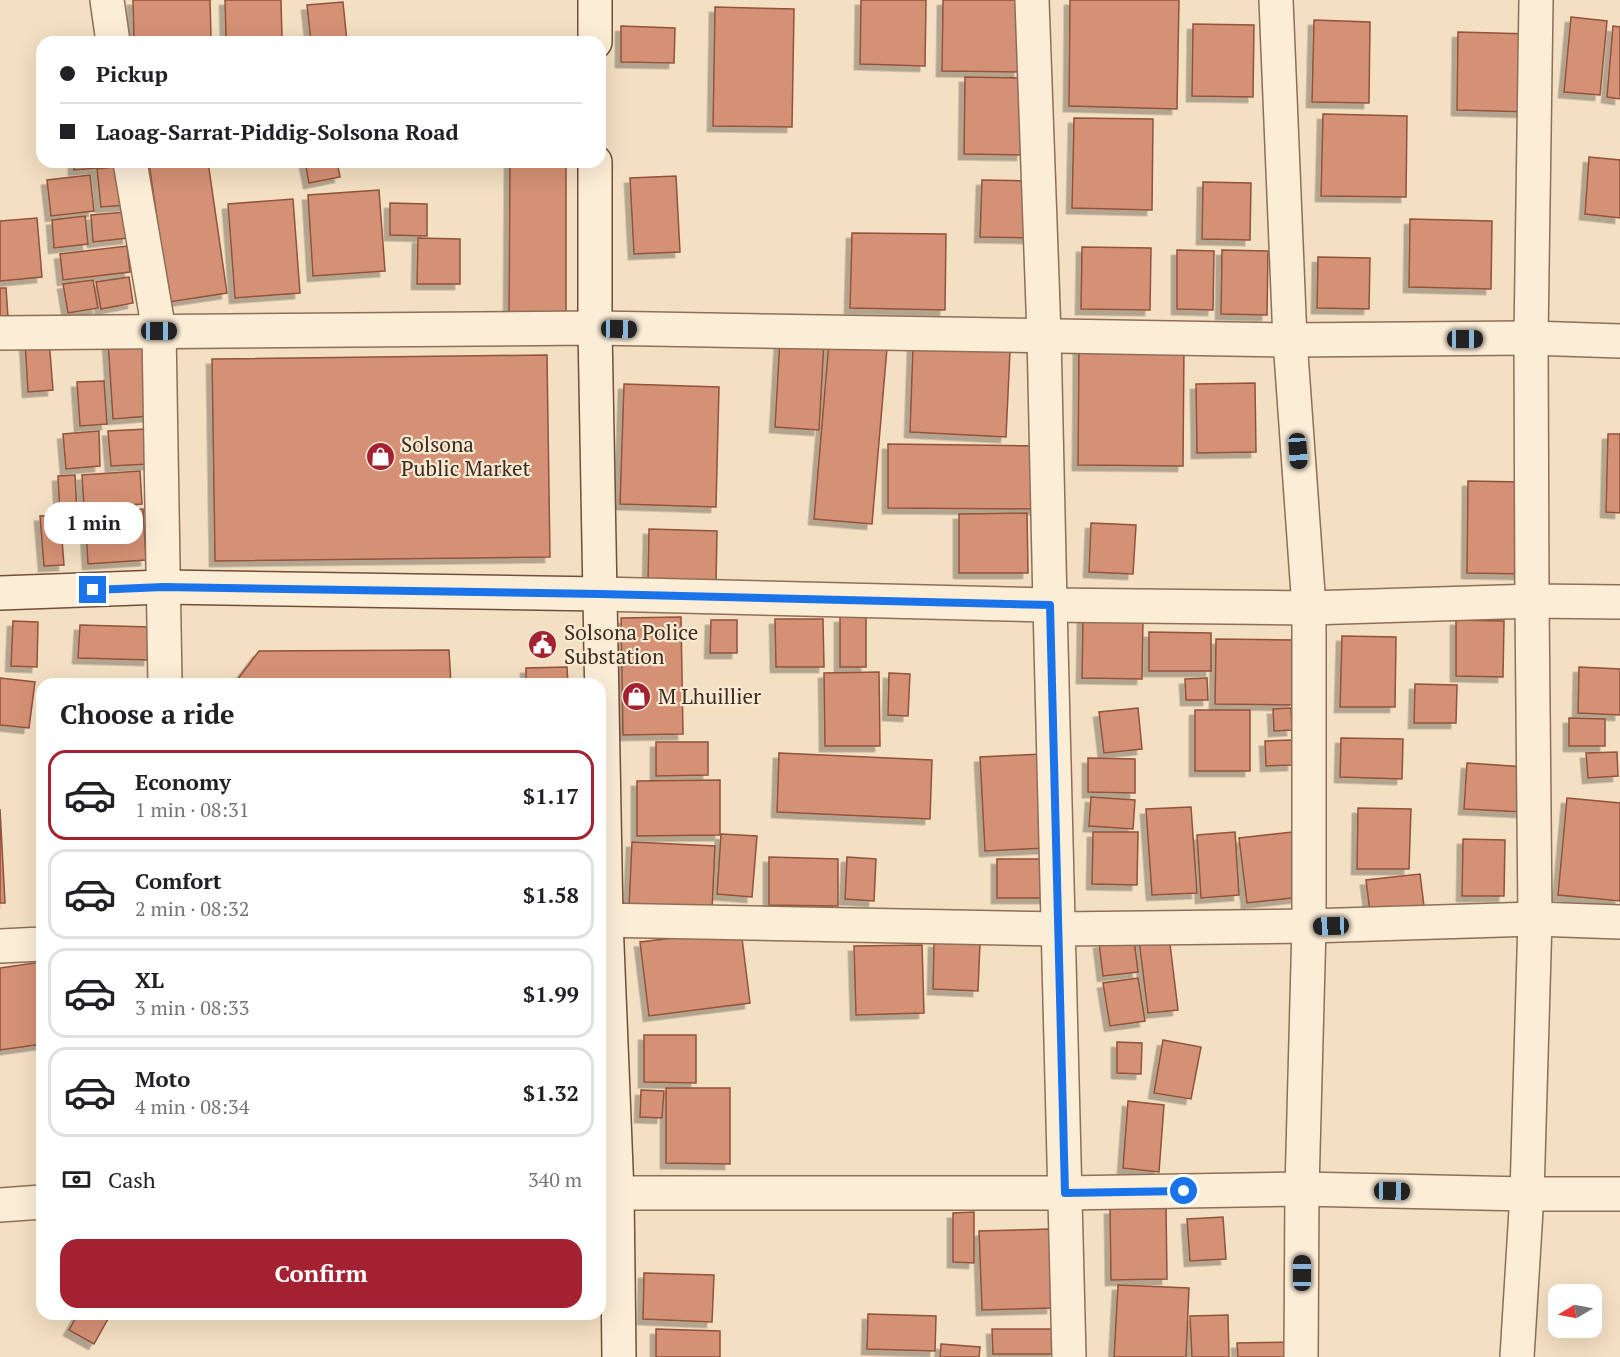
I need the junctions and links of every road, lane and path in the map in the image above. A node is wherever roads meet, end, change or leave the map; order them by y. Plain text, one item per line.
1 (107, 0) edge
2 (595, 0) edge
3 (1032, 0) edge
4 (1276, 0) edge
5 (1536, 0) edge
6 (112, 36) edge
7 (595, 36) edge
8 (131, 168) edge
9 (595, 168) edge
10 (596, 328) junction
11 (159, 331) junction
12 (0, 333) edge
13 (1044, 335) junction
14 (1531, 338) junction
15 (1290, 340) junction
16 (1620, 341) edge
17 (163, 587) junction
18 (0, 593) edge
19 (600, 594) junction
20 (1532, 601) junction
21 (1620, 602) edge
22 (1050, 605) junction
23 (1309, 608) junction
24 (165, 678) edge
25 (601, 678) edge
26 (1535, 919) junction
27 (606, 920) edge
28 (1620, 922) edge
29 (1308, 926) junction
30 (1059, 929) junction
31 (36, 944) edge
32 (0, 946) edge
33 (606, 1084) edge
34 (1302, 1189) junction
35 (608, 1193) edge
36 (1065, 1193) junction
37 (1527, 1194) junction
38 (1620, 1194) edge
39 (36, 1202) edge
40 (0, 1205) edge
41 (620, 1357) edge
42 (1069, 1357) edge
43 (1301, 1357) edge
44 (1517, 1357) edge

1 - 6 street
2 - 7 street
3 - 13 street
4 - 15 street
5 - 14 street
8 - 11 street
9 - 10 street
10 - 11 street
10 - 13 street
10 - 19 street
11 - 12 street
11 - 17 street
13 - 15 street
13 - 22 street
14 - 15 street
14 - 16 street
14 - 20 street
15 - 23 street
17 - 18 street
17 - 19 street
17 - 24 street
19 - 22 street
19 - 25 street
20 - 21 street
20 - 23 street
20 - 26 street
22 - 23 street
22 - 30 street
23 - 29 street
26 - 28 street
26 - 29 street
26 - 37 street
27 - 30 street
29 - 30 street
29 - 34 street
30 - 36 street
31 - 32 street
33 - 35 street
34 - 36 street
34 - 37 street
34 - 43 street
35 - 36 street
35 - 41 street
36 - 42 street
37 - 38 street
37 - 44 street
39 - 40 street

